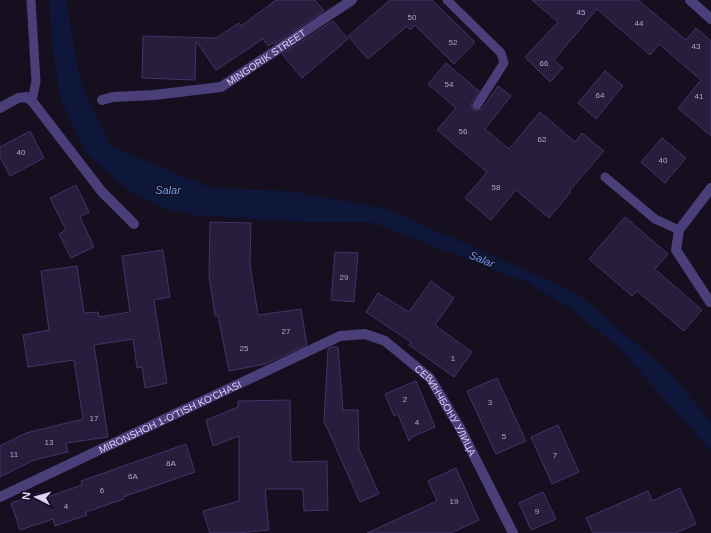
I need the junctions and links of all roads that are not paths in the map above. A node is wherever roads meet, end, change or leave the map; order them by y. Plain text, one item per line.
1 (31, 0) edge
2 (352, 0) edge
3 (447, 0) edge
4 (690, 0) edge
5 (711, 19) edge
6 (102, 100) dead end
7 (32, 101) junction
8 (478, 105) dead end
9 (0, 108) edge
10 (605, 177) dead end
11 (711, 188) edge
12 (134, 224) dead end
13 (679, 230) junction
14 (710, 302) dead end
15 (340, 336) joint
16 (0, 497) edge
17 (511, 532) edge

1 - 7 lane
2 - 6 street, MINGORIK STREET
3 - 8 lane
4 - 5 street
7 - 9 street
7 - 12 street
10 - 13 lane
11 - 13 street
13 - 14 street
15 - 16 street, MIRONSHOH 1-O'TISH KO'CHASI
15 - 17 street, СЕВИНЧБОНУ УЛИЦА

